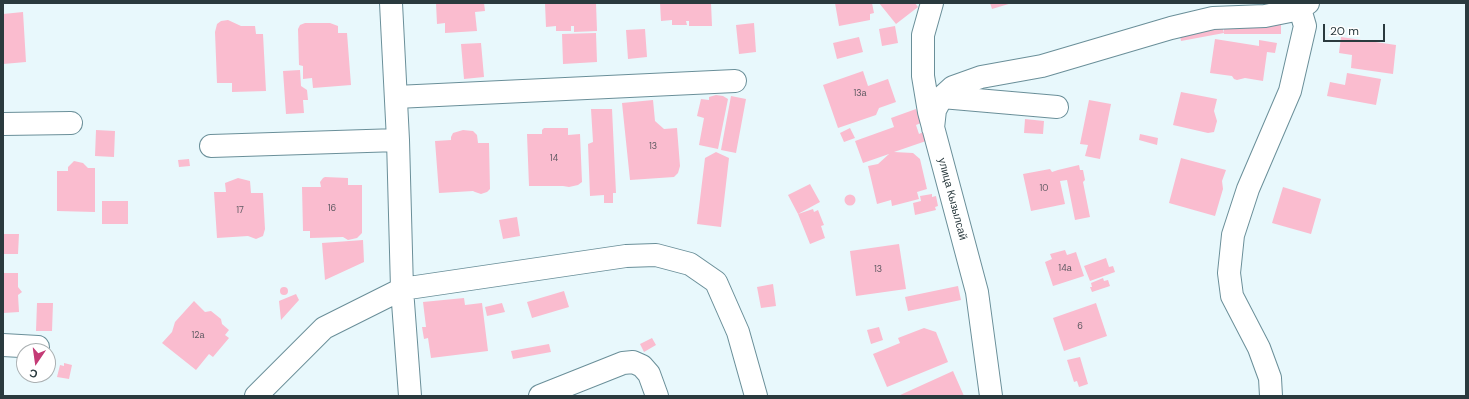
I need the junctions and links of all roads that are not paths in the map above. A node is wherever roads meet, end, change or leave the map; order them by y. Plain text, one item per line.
1 (391, 3) edge
2 (932, 3) edge
3 (1304, 6) edge
4 (1215, 10) edge
5 (734, 81) dead end
6 (396, 97) junction
7 (942, 97) junction
8 (1057, 106) dead end
9 (71, 123) dead end
10 (3, 124) edge
11 (933, 128) junction
12 (398, 140) junction
13 (211, 146) dead end
14 (402, 289) junction
15 (3, 345) edge
16 (16, 346) edge
17 (256, 396) edge
18 (410, 396) edge
19 (540, 396) edge
20 (657, 396) edge
21 (756, 396) edge
22 (991, 396) edge
23 (1271, 396) edge

1 - 6 street
2 - 11 street, улица Кызылсай
3 - 4 street
3 - 23 street
4 - 7 street
5 - 6 street
6 - 12 street
7 - 8 street
7 - 11 street
9 - 10 street
11 - 22 street, улица Кызылсай
12 - 13 street
12 - 14 street
14 - 17 street
14 - 18 street
14 - 21 street
15 - 16 street
19 - 20 street

